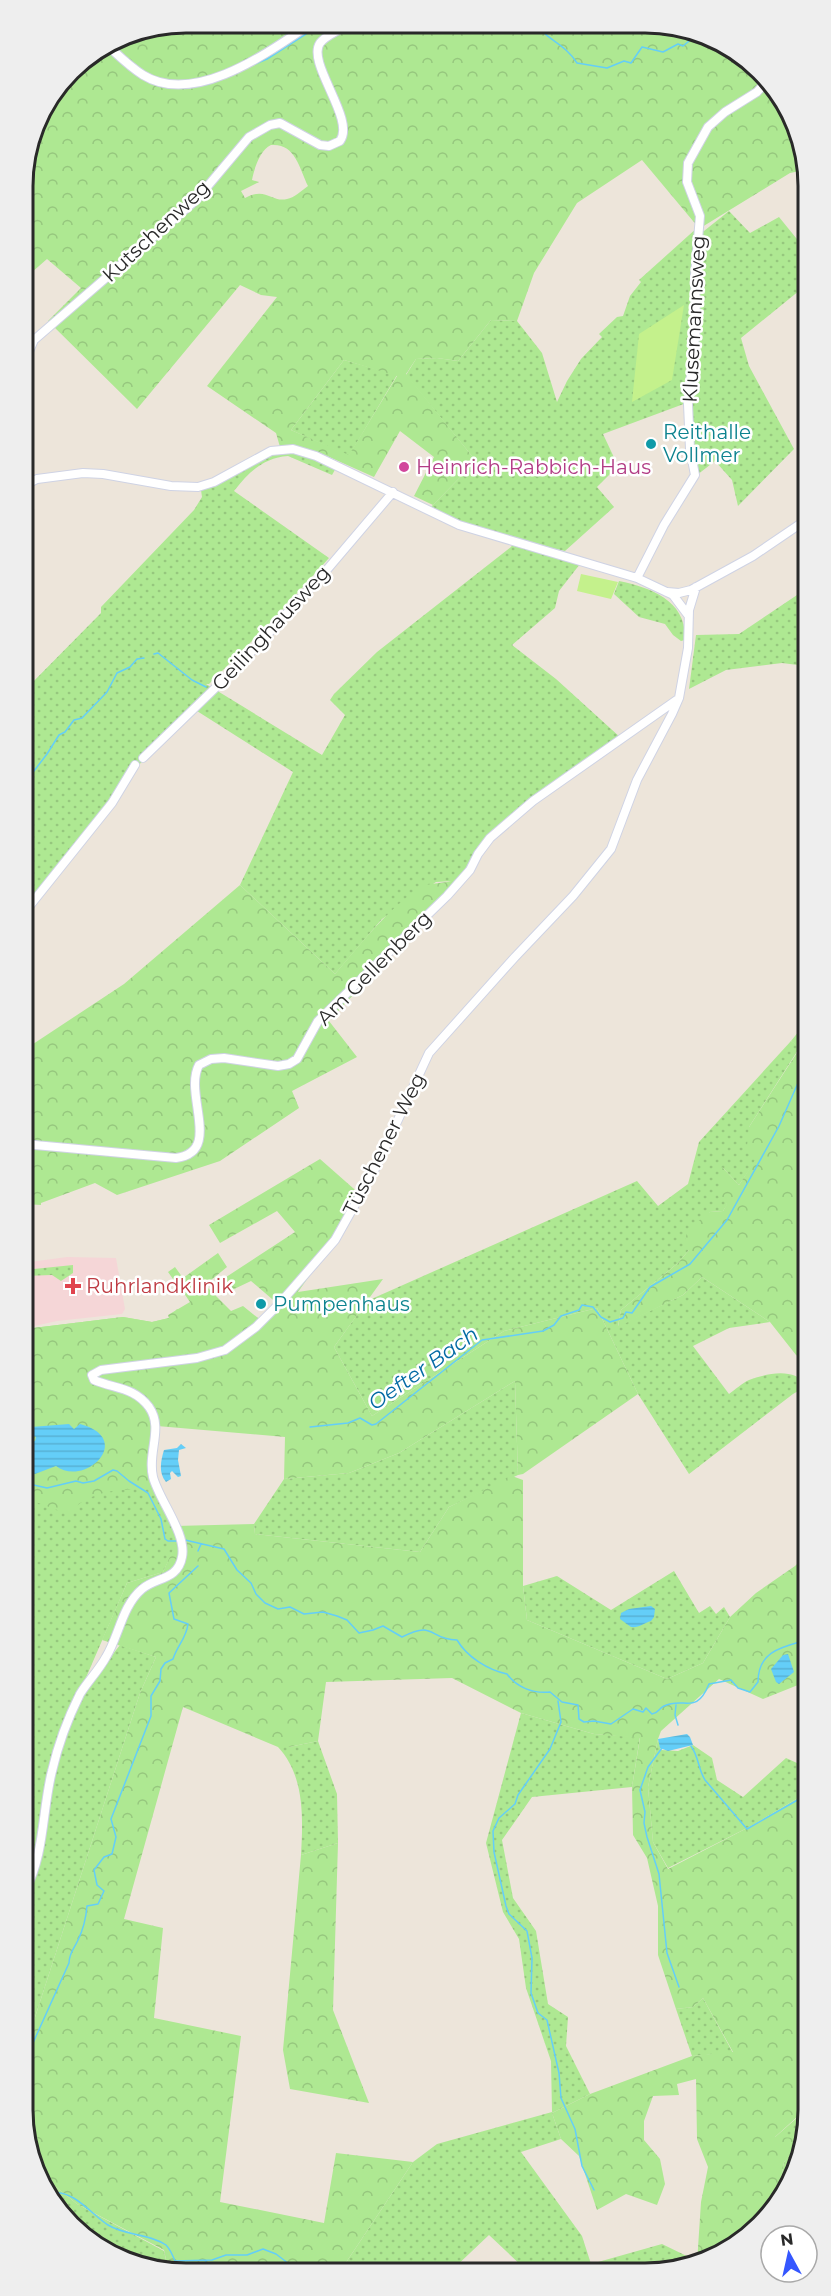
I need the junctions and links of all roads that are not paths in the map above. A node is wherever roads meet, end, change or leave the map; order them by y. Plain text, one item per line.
1 (297, 33) edge
2 (334, 33) edge
3 (114, 51) edge
4 (761, 88) edge
5 (33, 342) edge
6 (33, 481) edge
7 (393, 492) junction
8 (798, 525) edge
9 (637, 578) junction
10 (696, 587) junction
11 (667, 592) junction
12 (690, 618) junction
13 (679, 698) junction
14 (143, 758) dead end
15 (135, 765) dead end
16 (33, 902) edge
17 (33, 1145) edge
18 (33, 1869) edge

1 - 3 street
2 - 5 street, Kutschenweg
4 - 9 street, Klusemannsweg
6 - 7 street
7 - 9 street
7 - 14 street, Geilinghausweg
8 - 10 street
9 - 11 street
10 - 11 street
10 - 12 street, Tüschener Weg
11 - 12 street
12 - 13 street, Tüschener Weg
13 - 17 street, Am Gellenberg
13 - 18 street, Tüschener Weg
15 - 16 street

